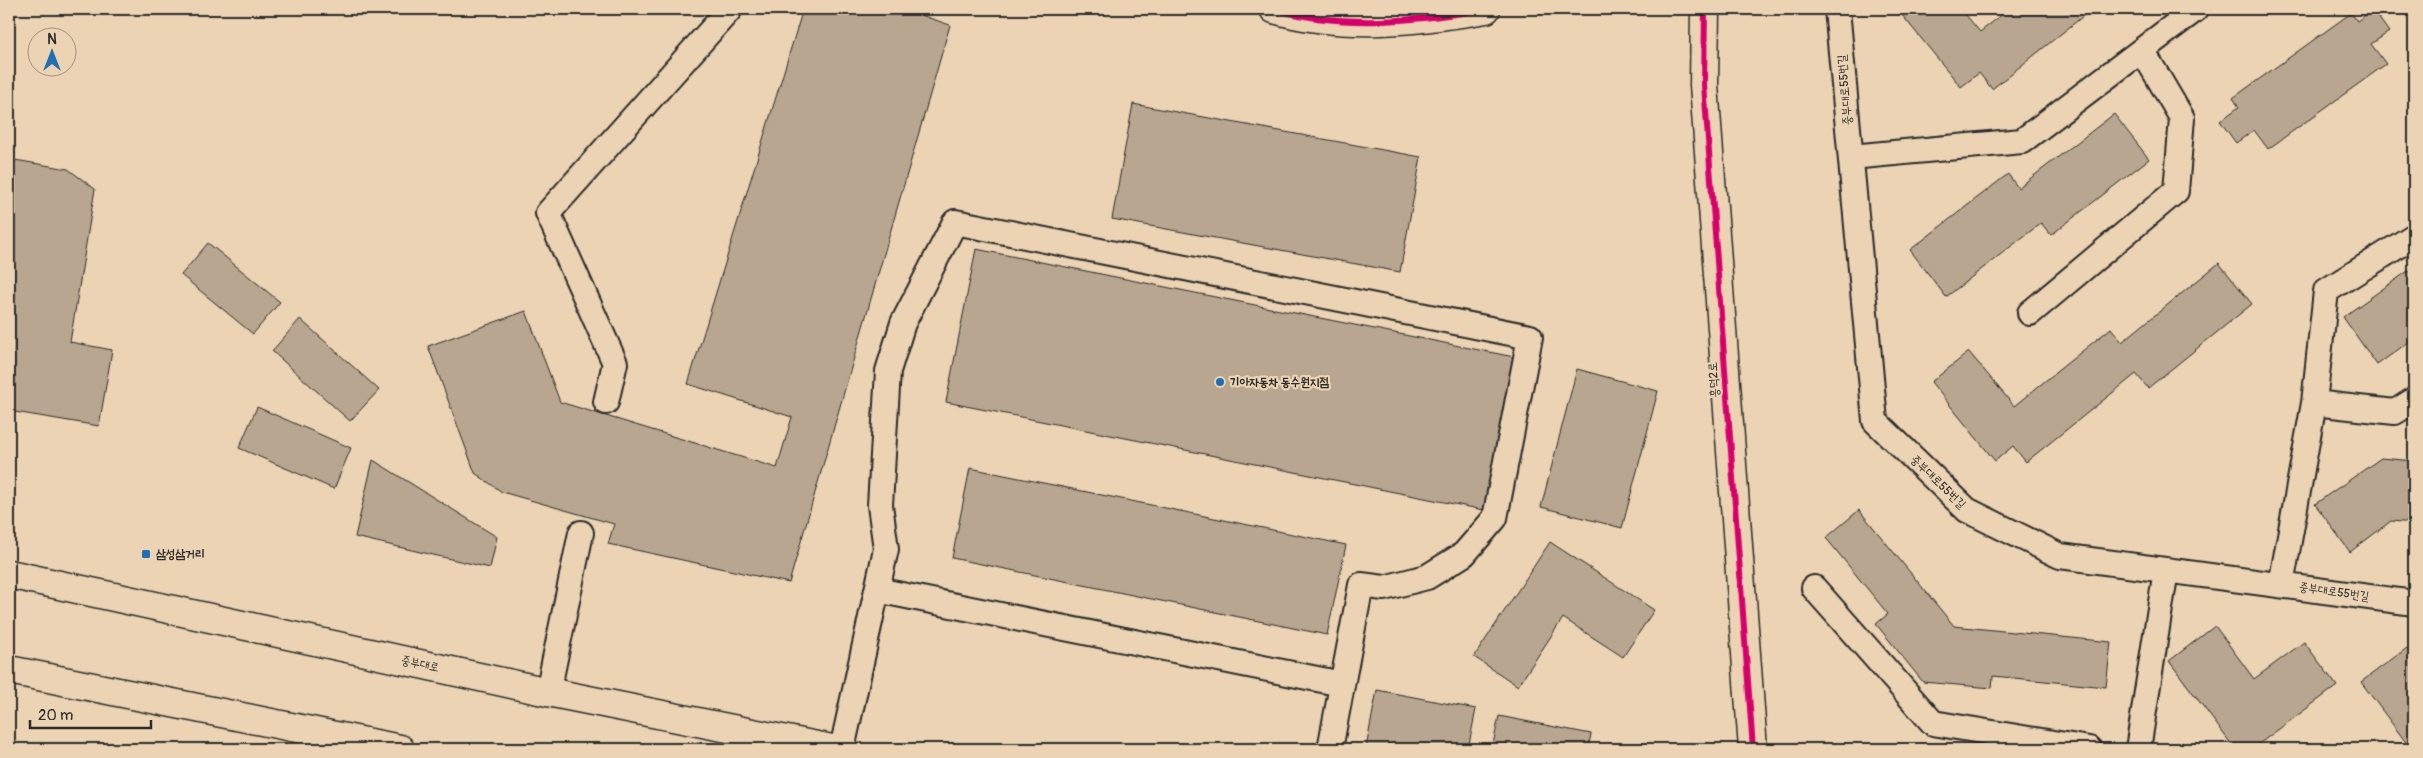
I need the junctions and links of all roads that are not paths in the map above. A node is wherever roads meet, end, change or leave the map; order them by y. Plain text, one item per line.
1 (730, 9) edge
2 (1274, 9) edge
3 (1486, 9) edge
4 (1705, 9) edge
5 (1837, 9) edge
6 (2196, 9) edge
7 (2142, 50) junction
8 (1851, 157) junction
9 (2414, 236) edge
10 (2030, 313) dead end
11 (2414, 400) edge
12 (606, 402) dead end
13 (2314, 403) junction
14 (581, 533) dead end
15 (2166, 570) junction
16 (9, 574) edge
17 (2281, 585) junction
18 (1814, 588) dead end
19 (876, 590) junction
20 (2414, 603) edge
21 (9, 670) edge
22 (1342, 684) junction
23 (548, 692) junction
24 (400, 749) edge
25 (832, 749) edge
26 (842, 749) edge
27 (1330, 749) edge
28 (1753, 749) edge
29 (2089, 749) edge
30 (2138, 749) edge

1 - 12 lane
2 - 3 main road
4 - 28 main road, 흥덕2로
5 - 8 lane, 중부대로55번길
6 - 7 lane
7 - 8 lane
7 - 10 lane
8 - 15 lane, 중부대로55번길
9 - 13 lane
11 - 13 lane
13 - 17 lane
14 - 23 lane
15 - 17 lane, 중부대로55번길
15 - 30 lane
16 - 23 main road, 중부대로
17 - 20 lane, 중부대로55번길
18 - 29 lane
19 - 22 lane
19 - 22 lane
19 - 26 lane
21 - 24 main road
22 - 27 lane
23 - 25 main road, 중부대로

